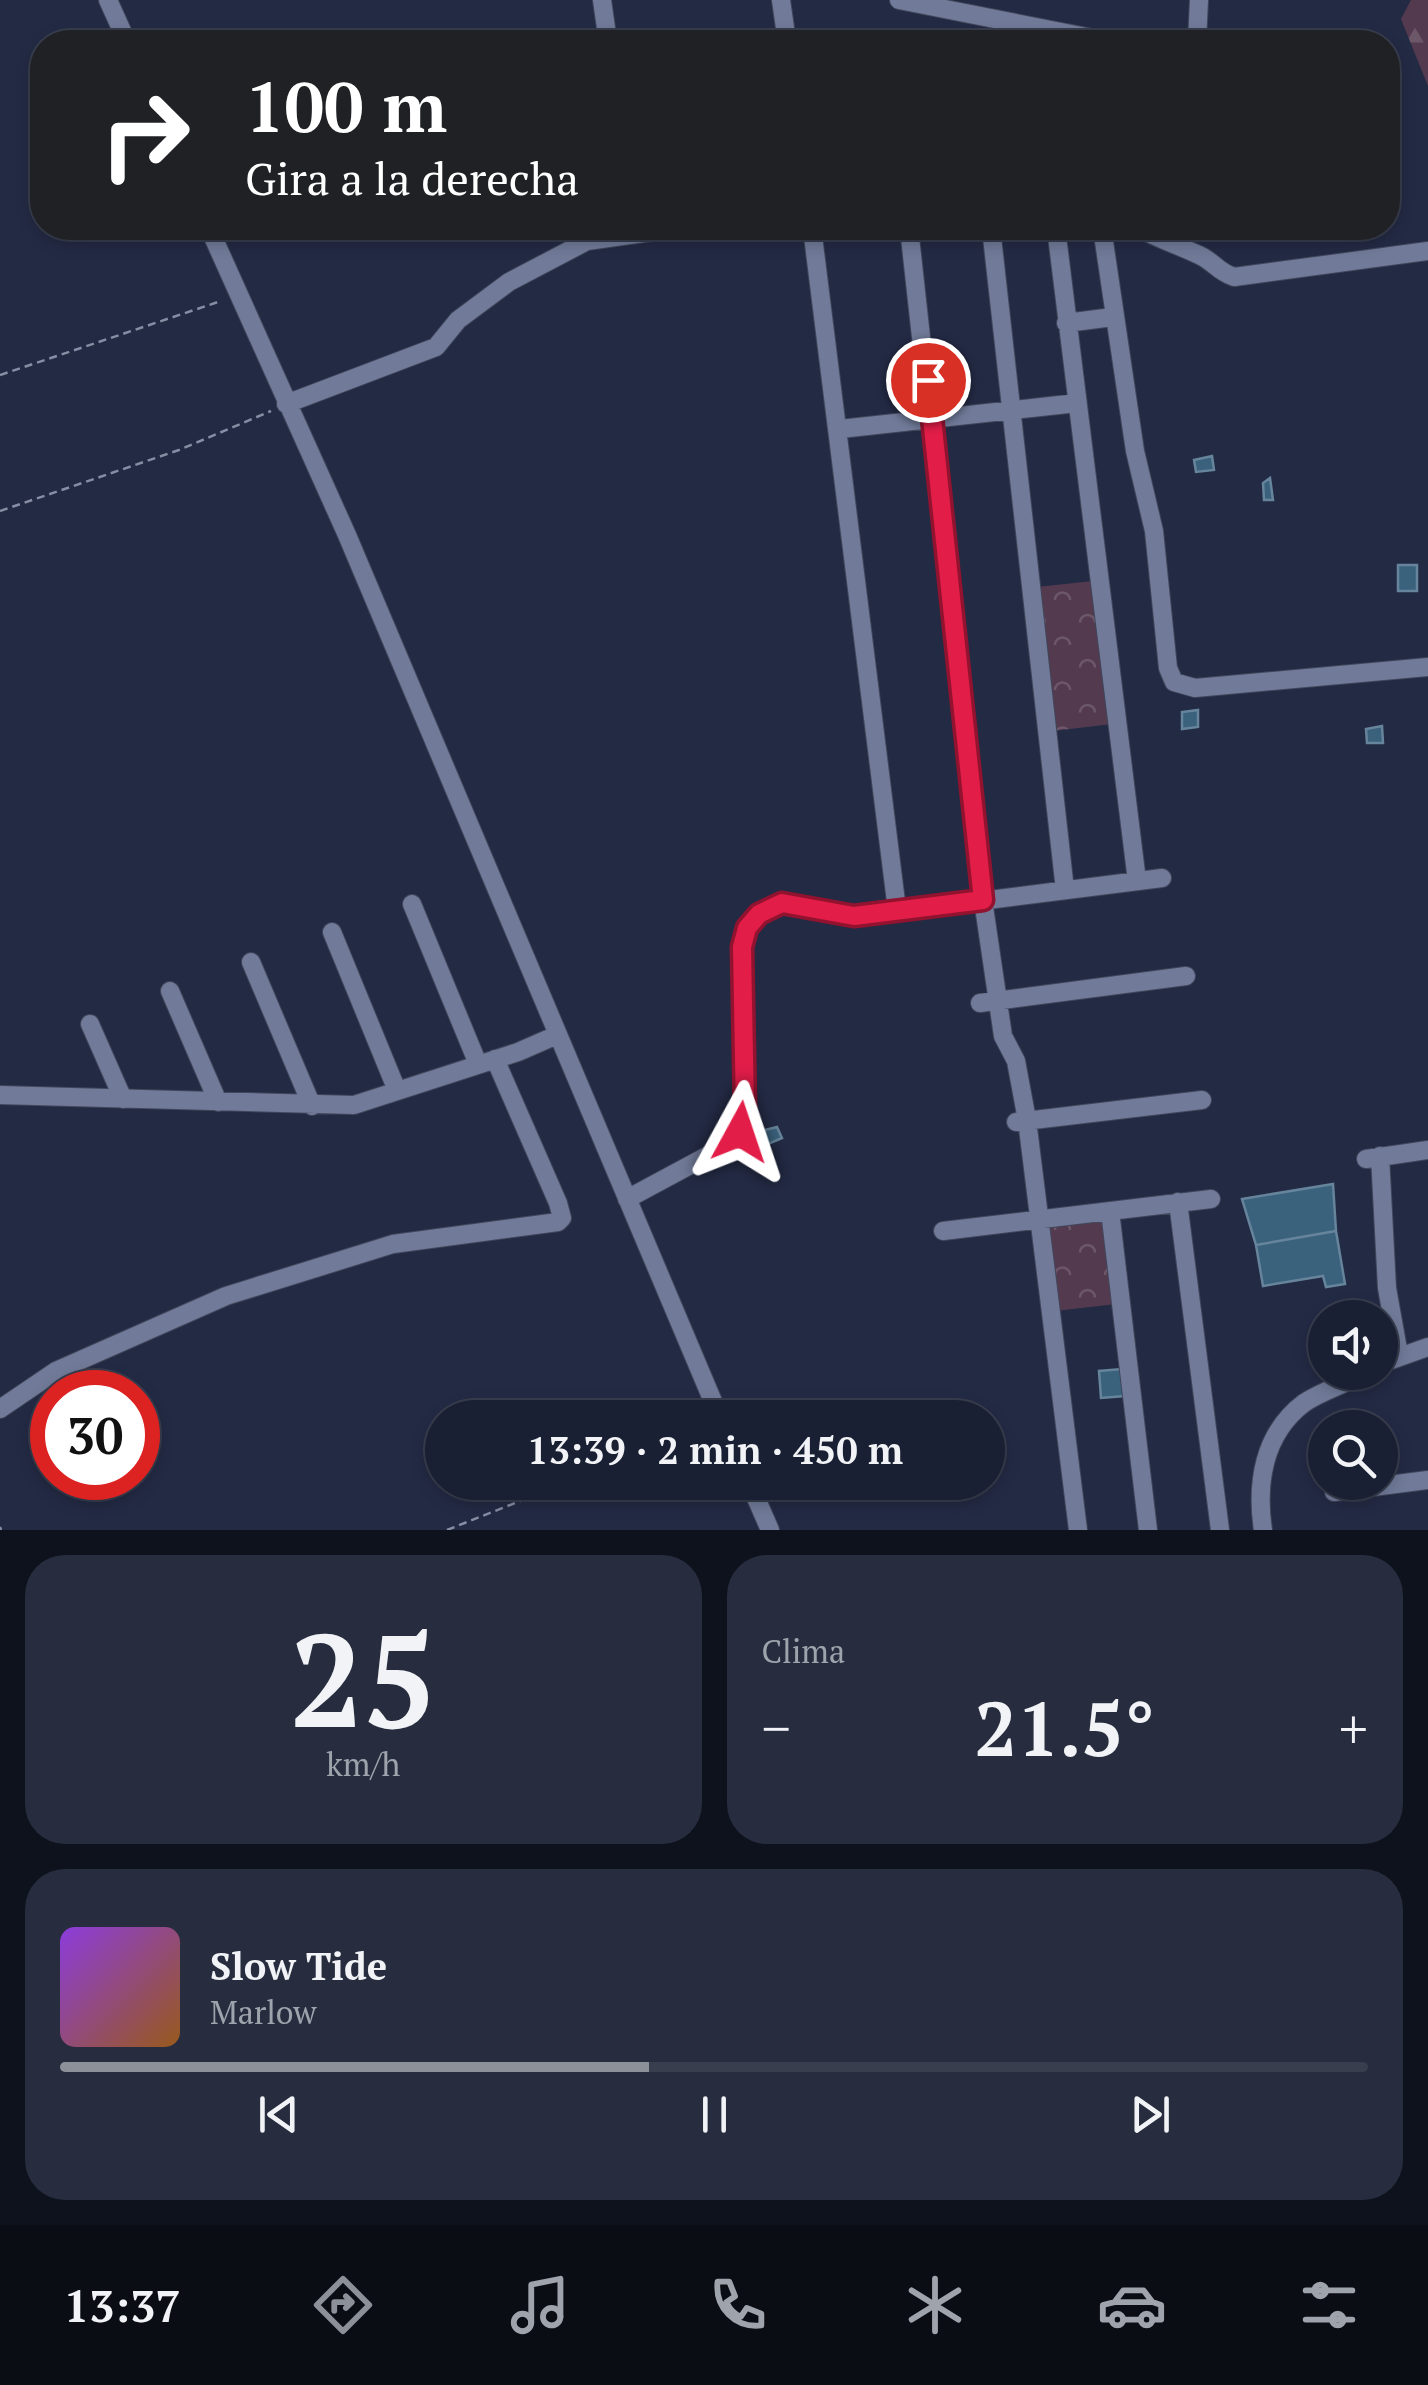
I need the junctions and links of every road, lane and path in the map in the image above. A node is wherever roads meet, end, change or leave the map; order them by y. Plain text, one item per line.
1 (108, 0) edge
2 (602, 0) edge
3 (781, 0) edge
4 (899, 0) edge
5 (1199, 0) edge
6 (122, 30) edge
7 (606, 30) edge
8 (785, 30) edge
9 (1051, 30) edge
10 (1198, 30) edge
11 (214, 240) edge
12 (577, 240) edge
13 (814, 240) edge
14 (910, 240) edge
15 (994, 240) edge
16 (1057, 240) edge
17 (1104, 240) edge
18 (1156, 240) edge
19 (1428, 251) edge
20 (238, 296) junction
21 (1104, 318) dead end
22 (1066, 323) junction
23 (0, 376) edge
24 (1077, 403) junction
25 (286, 404) junction
26 (1015, 409) junction
27 (932, 417) junction
28 (840, 429) junction
29 (0, 511) edge
30 (1428, 668) edge
31 (1162, 878) dead end
32 (1137, 882) junction
33 (1066, 890) junction
34 (983, 900) junction
35 (412, 904) dead end
36 (897, 910) junction
37 (332, 932) dead end
38 (251, 962) dead end
39 (1186, 976) dead end
40 (170, 991) dead end
41 (989, 1001) junction
42 (90, 1024) dead end
43 (557, 1035) junction
44 (487, 1062) junction
45 (396, 1088) junction
46 (0, 1095) edge
47 (124, 1099) junction
48 (1202, 1100) dead end
49 (218, 1102) junction
50 (312, 1106) junction
51 (1021, 1121) junction
52 (1428, 1150) edge
53 (627, 1199) junction
54 (1211, 1199) dead end
55 (1178, 1202) junction
56 (1110, 1211) junction
57 (1039, 1221) junction
58 (943, 1231) dead end
59 (1428, 1347) edge
60 (1399, 1355) joint
61 (1331, 1390) edge
62 (712, 1400) edge
63 (0, 1410) edge
64 (1428, 1480) edge
65 (1398, 1484) edge
66 (523, 1500) edge
67 (757, 1500) edge
68 (447, 1530) edge
69 (770, 1530) edge
70 (1078, 1530) edge
71 (1148, 1530) edge
72 (1220, 1530) edge
73 (1263, 1530) edge

1 - 6 street
2 - 7 street
3 - 8 street
4 - 9 street
5 - 10 street
11 - 20 street
12 - 25 street
13 - 28 street
14 - 27 street
15 - 26 street
16 - 22 street
17 - 30 street
18 - 19 street
20 - 23 path
20 - 25 street
21 - 22 street
22 - 24 street
24 - 26 street
24 - 32 street
25 - 29 path
25 - 43 street
26 - 27 street
26 - 33 street
27 - 28 street
27 - 34 street
28 - 36 street
31 - 32 street
32 - 33 street
33 - 34 street
34 - 36 street
34 - 41 street
35 - 44 street
36 - 53 street
37 - 45 street
38 - 50 street
39 - 41 street
40 - 49 street
41 - 51 street
42 - 47 street
43 - 44 street
43 - 53 street
44 - 45 street
44 - 63 street
45 - 50 street
46 - 47 street
47 - 49 street
48 - 51 street
49 - 50 street
51 - 57 street
52 - 60 street
53 - 62 street
54 - 55 street
55 - 56 street
55 - 72 street
56 - 57 street
56 - 71 street
57 - 58 street
57 - 70 street
59 - 60 street
61 - 73 street
64 - 65 street
66 - 68 path
67 - 69 street

